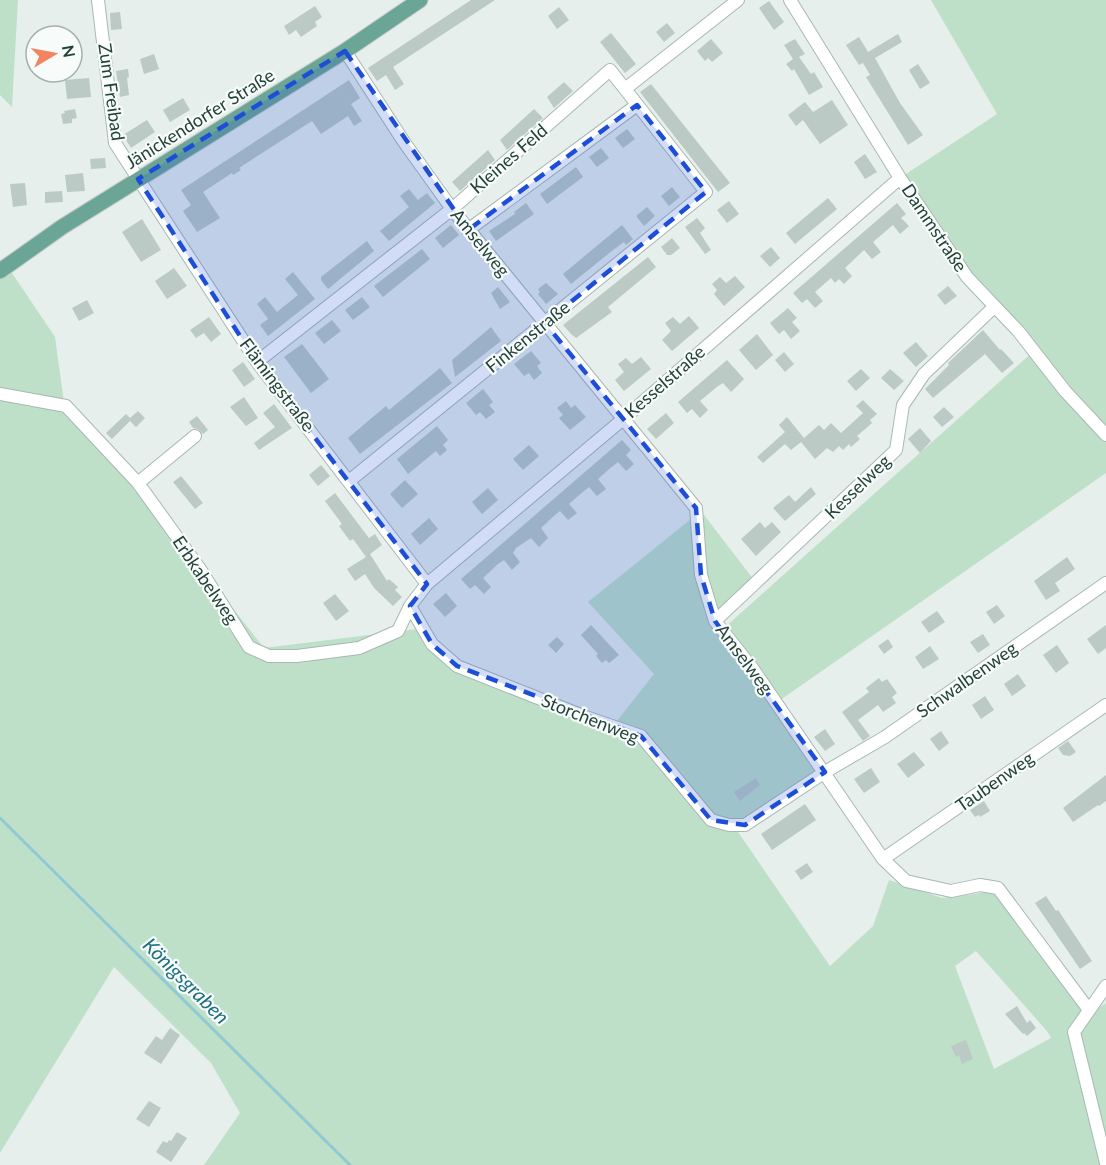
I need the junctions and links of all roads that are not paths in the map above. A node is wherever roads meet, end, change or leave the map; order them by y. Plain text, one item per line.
1 (98, 0) edge
2 (420, 0) edge
3 (738, 0) edge
4 (790, 0) edge
5 (345, 51) junction
6 (625, 89) junction
7 (637, 105) junction
8 (900, 178) junction
9 (138, 179) junction
10 (705, 192) joint
11 (452, 209) junction
12 (468, 230) junction
13 (0, 271) edge
14 (994, 307) junction
15 (545, 323) junction
16 (257, 362) junction
17 (0, 394) edge
18 (622, 420) junction
19 (1106, 435) edge
20 (195, 436) dead end
21 (349, 481) junction
22 (138, 483) junction
23 (1106, 583) edge
24 (427, 584) junction
25 (410, 606) junction
26 (715, 621) junction
27 (1106, 705) edge
28 (825, 772) junction
29 (883, 859) junction
30 (1106, 986) edge
31 (1089, 1010) junction
32 (1106, 1163) edge

1 - 9 street, Zum Freibad
2 - 5 main road, Jänickendorfer Straße
3 - 6 street
4 - 8 street, Dammstraße
5 - 9 main road, Jänickendorfer Straße
5 - 11 street, Amselweg
6 - 7 street, Kleines Feld
6 - 11 street, Kleines Feld
7 - 10 street, Kleines Feld
7 - 12 street, Kleines Feld
8 - 14 street, Dammstraße
8 - 18 street, Kesselstraße
9 - 13 main road, Jänickendorfer Straße
9 - 16 street, Flämingstraße
10 - 15 street, Finkenstraße
11 - 12 street, Amselweg
11 - 16 street, Kleines Feld
12 - 15 street, Amselweg
14 - 19 street, Dammstraße
14 - 26 street, Kesselweg
15 - 18 street, Amselweg
15 - 21 street, Finkenstraße
16 - 21 street, Flämingstraße
17 - 22 street, Erbkabelweg
18 - 24 street, Kesselstraße
18 - 26 street, Amselweg
20 - 22 street
21 - 24 street, Flämingstraße
22 - 25 street, Erbkabelweg
23 - 28 street, Schwalbenweg
24 - 25 street, Erbkabelweg
25 - 28 street, Storchenweg
26 - 28 street, Amselweg
27 - 29 street, Taubenweg
28 - 29 street, Amselweg
29 - 31 street, Amselweg
30 - 31 street
31 - 32 street

